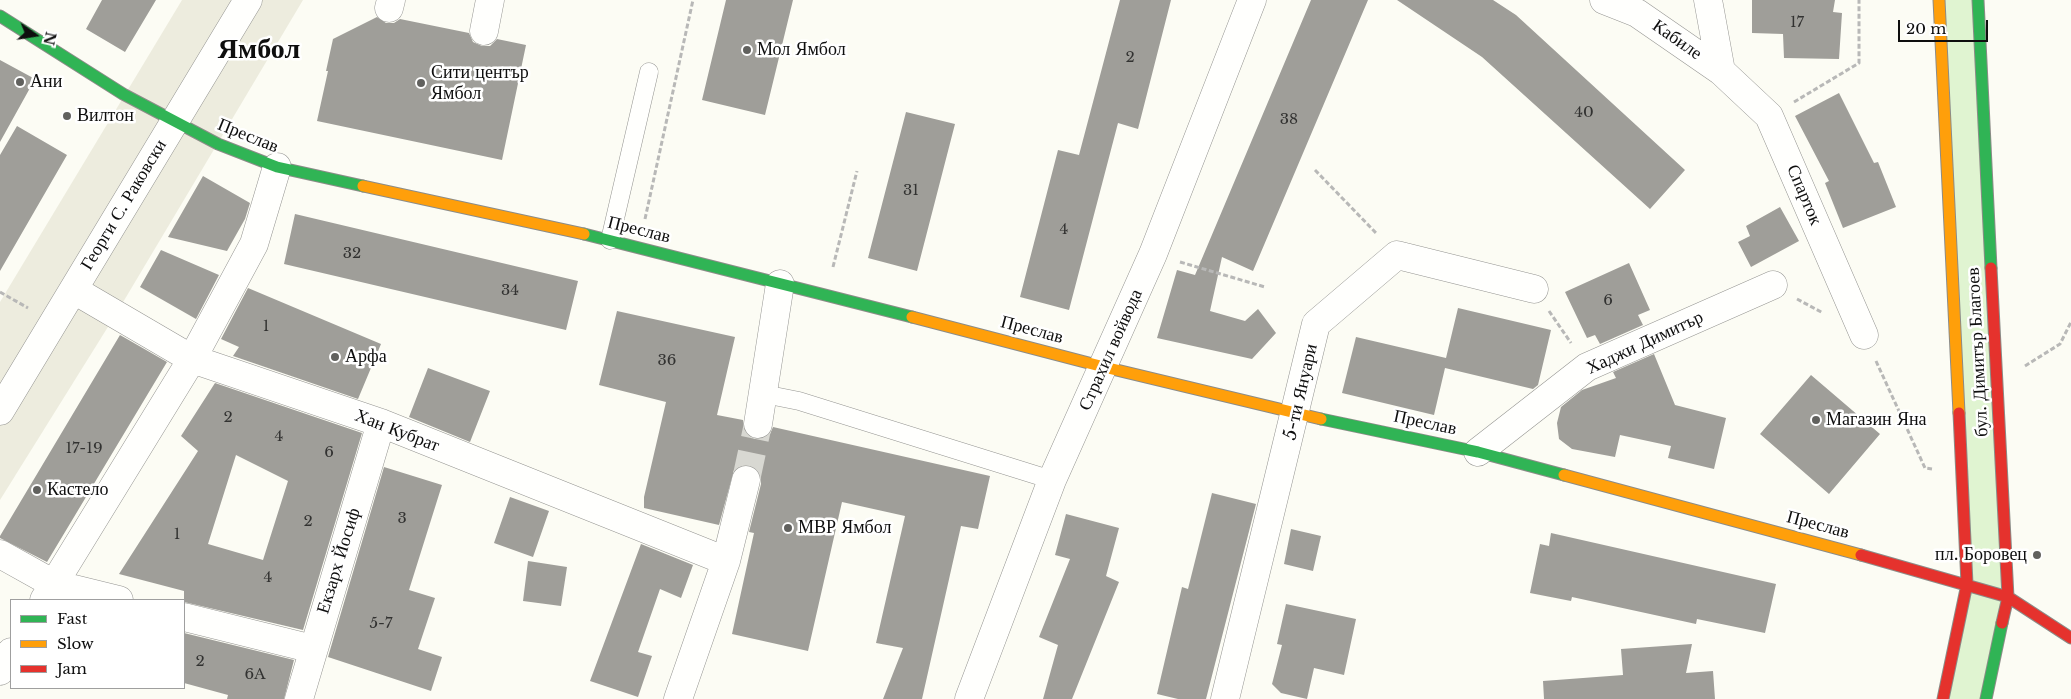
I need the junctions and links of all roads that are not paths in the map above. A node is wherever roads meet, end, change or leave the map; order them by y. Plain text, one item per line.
1 (248, 0) edge
2 (490, 0) edge
3 (1252, 0) edge
4 (1604, 0) edge
5 (1708, 0) edge
6 (1939, 0) edge
7 (1978, 0) edge
8 (0, 16) edge
9 (484, 31) dead end
10 (1721, 71) junction
11 (649, 72) dead end
12 (173, 122) junction
13 (277, 167) junction
14 (610, 240) junction
15 (780, 284) junction
16 (1773, 285) road end
17 (1534, 289) road end
18 (74, 290) junction
19 (1864, 336) road end
20 (192, 359) junction
21 (1104, 367) junction
22 (764, 394) junction
23 (0, 411) edge
24 (1296, 414) junction
25 (381, 423) junction
26 (758, 424) tunnel mouth
27 (1478, 452) junction
28 (746, 480) tunnel mouth
29 (1052, 480) junction
30 (0, 554) edge
31 (726, 561) junction
32 (1967, 584) junction
33 (49, 592) edge
34 (2008, 597) junction
35 (110, 599) edge
36 (185, 616) edge
37 (2071, 638) edge
38 (313, 649) junction
39 (10, 654) edge
40 (0, 671) edge
41 (299, 699) edge
42 (678, 699) edge
43 (969, 699) edge
44 (1225, 699) edge
45 (1943, 699) edge
46 (1986, 699) edge

1 - 12 street, Георги С. Раковски
2 - 9 street
3 - 21 street, Страхил войвода
4 - 10 street, Кабиле
5 - 10 street
6 - 32 street, бул. Димитър Благоев
7 - 34 street, бул. Димитър Благоев
8 - 12 street, Преслав
10 - 19 street, Спарток
11 - 14 lane
12 - 13 street, Преслав
12 - 18 street, Георги С. Раковски
13 - 14 street, Преслав
13 - 20 street
14 - 15 street, Преслав
15 - 21 street, Преслав
15 - 22 street
16 - 27 street, Хаджи Димитър
17 - 24 street, 5-ти Януари
18 - 20 street, Хан Кубрат
18 - 23 street, Георги С. Раковски
20 - 25 street, Хан Кубрат
20 - 33 street
21 - 24 street, Преслав
21 - 29 street, Страхил войвода
22 - 26 street
22 - 29 lane
24 - 27 street, Преслав
24 - 44 street, 5-ти Януари
25 - 31 street, Хан Кубрат
25 - 38 street, Екзарх Йосиф
27 - 32 street, Преслав
28 - 31 street
29 - 43 street, Страхил войвода
30 - 33 street
31 - 42 street
32 - 34 street, Преслав
32 - 45 street, бул. Димитър Благоев
33 - 35 street
34 - 37 street, Преслав
34 - 46 street, бул. Димитър Благоев
36 - 38 street
38 - 41 street, Екзарх Йосиф
39 - 40 street

